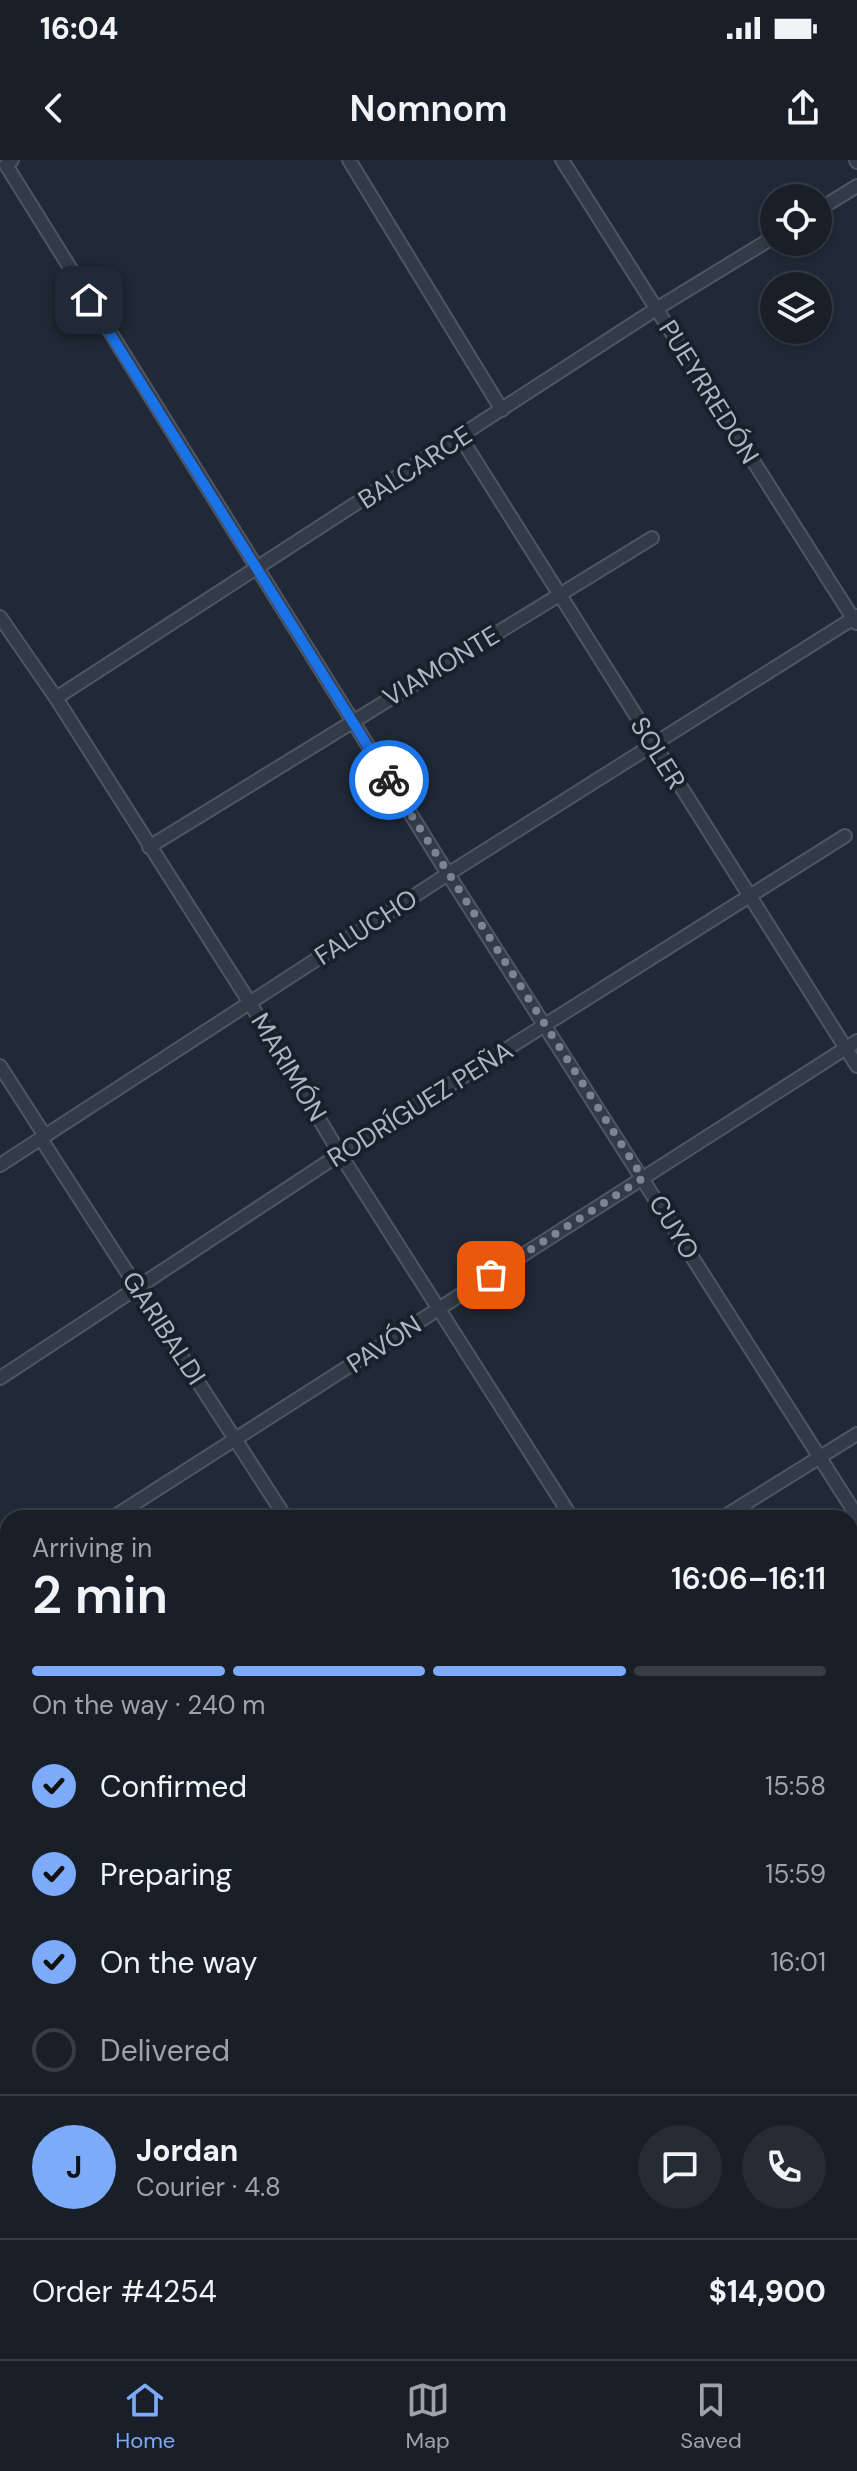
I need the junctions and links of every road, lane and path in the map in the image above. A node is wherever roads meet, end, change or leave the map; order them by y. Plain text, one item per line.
1 (349, 160) edge
2 (562, 160) edge
3 (9, 163) edge
4 (857, 186) edge
5 (832, 201) edge
6 (760, 246) edge
7 (656, 309) junction
8 (502, 410) junction
9 (461, 438) junction
10 (652, 538) dead end
11 (257, 568) junction
12 (560, 595) junction
13 (0, 617) edge
14 (856, 620) edge
15 (56, 698) junction
16 (351, 720) junction
17 (653, 744) junction
18 (845, 836) dead end
19 (149, 847) junction
20 (448, 874) junction
21 (749, 896) junction
22 (250, 1003) junction
23 (546, 1025) junction
24 (851, 1045) edge
25 (0, 1066) edge
26 (857, 1066) edge
27 (43, 1138) junction
28 (340, 1154) junction
29 (0, 1165) edge
30 (643, 1178) junction
31 (138, 1288) junction
32 (441, 1308) junction
33 (0, 1378) edge
34 (857, 1434) edge
35 (236, 1439) junction
36 (820, 1457) junction
37 (125, 1510) edge
38 (281, 1510) edge
39 (567, 1510) edge
40 (735, 1510) edge
41 (853, 1510) edge

1 - 8 street
2 - 7 street, PUEYRREDÓN
3 - 11 street, CUYO
4 - 5 street
6 - 7 street, BALCARCE
7 - 8 street, BALCARCE
7 - 14 street, PUEYRREDÓN
8 - 9 street, BALCARCE
9 - 11 street, BALCARCE
9 - 12 street, SOLER
10 - 12 street, VIAMONTE
11 - 15 street, BALCARCE
11 - 16 street, CUYO
12 - 16 street, VIAMONTE
12 - 17 street, SOLER
13 - 15 street, MARIMÓN
14 - 17 street, FALUCHO
15 - 19 street, MARIMÓN
16 - 19 street, VIAMONTE
16 - 20 street, CUYO
17 - 20 street, FALUCHO
17 - 21 street, SOLER
18 - 21 street, RODRÍGUEZ PEÑA
19 - 22 street, MARIMÓN
20 - 22 street, FALUCHO
20 - 23 street, CUYO
21 - 23 street, RODRÍGUEZ PEÑA
21 - 24 street, SOLER
22 - 27 street, FALUCHO
22 - 28 street, MARIMÓN
23 - 28 street, RODRÍGUEZ PEÑA
23 - 30 street, CUYO
24 - 26 street, SOLER
24 - 30 street, PAVÓN
25 - 27 street, GARIBALDI
27 - 29 street, FALUCHO
27 - 31 street, GARIBALDI
28 - 31 street, RODRÍGUEZ PEÑA
28 - 32 street, MARIMÓN
30 - 32 street, PAVÓN
30 - 36 street, CUYO
31 - 33 street, RODRÍGUEZ PEÑA
31 - 35 street, GARIBALDI
32 - 35 street, PAVÓN
32 - 39 street, MARIMÓN
34 - 36 street
35 - 37 street, PAVÓN
35 - 38 street, GARIBALDI
36 - 40 street
36 - 41 street, CUYO

